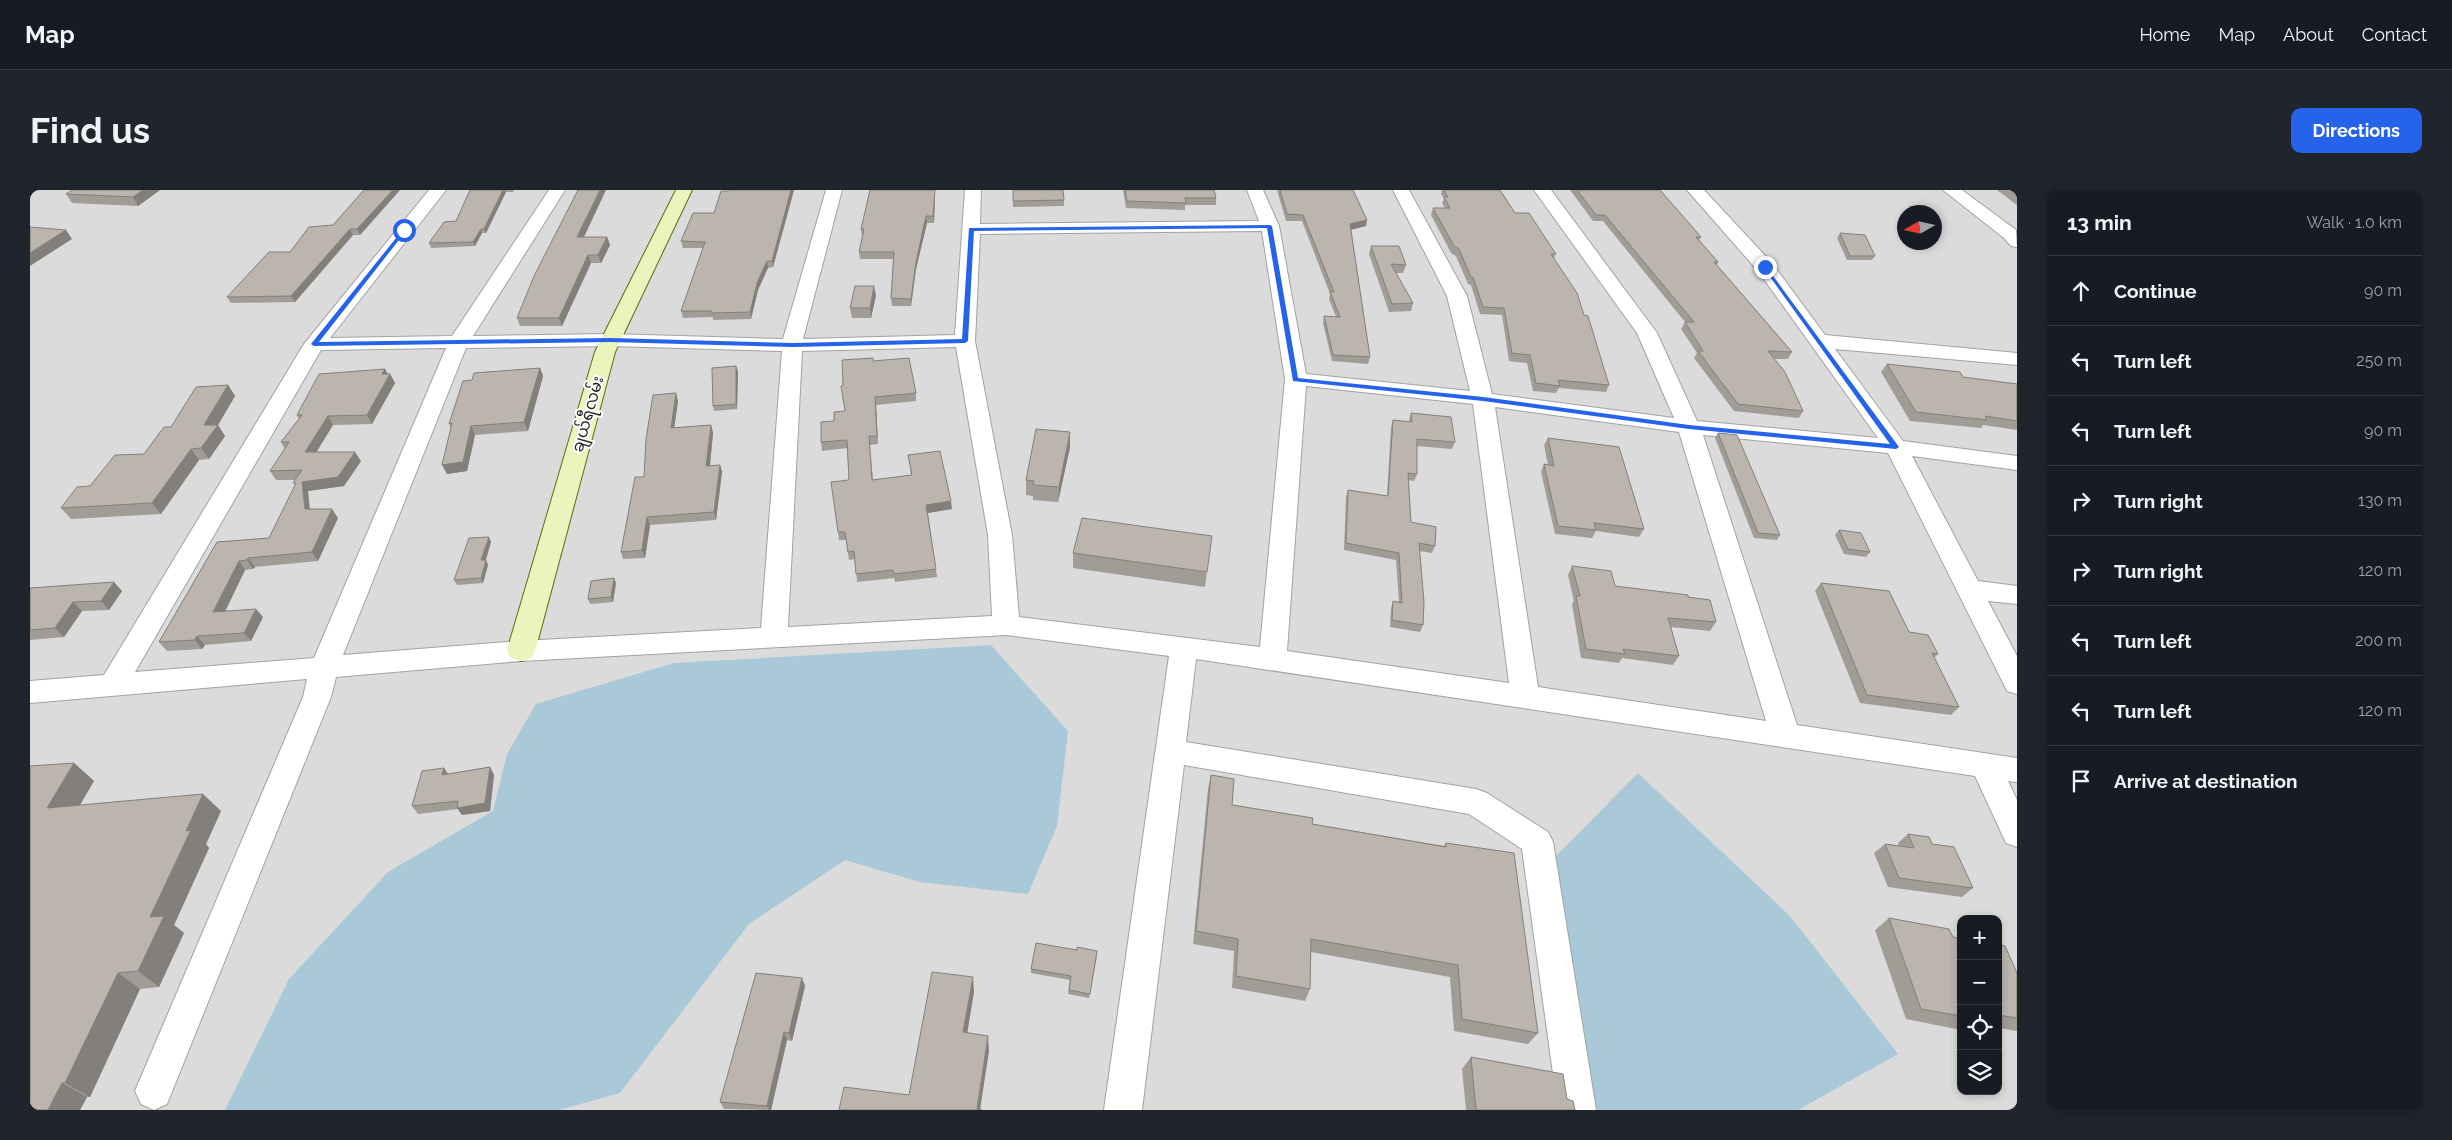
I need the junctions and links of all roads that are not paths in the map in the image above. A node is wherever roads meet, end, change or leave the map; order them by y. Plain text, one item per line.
1 (438, 190) edge
2 (557, 190) edge
3 (684, 190) edge
4 (834, 190) edge
5 (973, 190) edge
6 (1255, 190) edge
7 (1401, 190) edge
8 (1542, 190) edge
9 (1695, 190) edge
10 (1951, 190) edge
11 (1270, 226) junction
12 (971, 229) junction
13 (2017, 242) edge
14 (610, 340) junction
15 (459, 341) junction
16 (965, 341) junction
17 (1819, 341) junction
18 (314, 344) junction
19 (793, 345) junction
20 (2017, 359) edge
21 (1296, 379) junction
22 (1483, 399) junction
23 (1689, 427) junction
24 (1896, 447) junction
25 (2017, 463) edge
26 (1968, 589) junction
27 (2017, 595) edge
28 (1006, 625) junction
29 (774, 638) junction
30 (1184, 648) junction
31 (521, 650) junction
32 (1273, 659) junction
33 (324, 667) junction
34 (2017, 683) edge
35 (113, 685) junction
36 (30, 692) edge
37 (1526, 697) junction
38 (1785, 736) junction
39 (1170, 752) junction
40 (1985, 766) junction
41 (2017, 770) edge
42 (2017, 833) edge
43 (154, 1091) dead end
44 (1123, 1110) edge
45 (1578, 1110) edge

1 - 18 street
2 - 15 street
3 - 14 street, ချယ်ရီလမ်း
4 - 19 street
5 - 12 street
6 - 11 street
7 - 22 street
8 - 23 street
9 - 17 street
10 - 13 street
11 - 12 street
11 - 21 street
12 - 16 street
14 - 15 street
14 - 19 street
14 - 31 street, ချယ်ရီလမ်း
15 - 18 street
15 - 33 street
16 - 19 street
16 - 28 street
17 - 20 street
17 - 24 street
18 - 35 street
19 - 29 street
21 - 22 street
21 - 32 street
22 - 23 street
22 - 37 street
23 - 24 street
23 - 38 street
24 - 25 street
24 - 26 street
26 - 27 street
26 - 34 street
28 - 29 street
28 - 30 street
29 - 31 street
30 - 32 street
30 - 39 street
31 - 33 street
32 - 37 street
33 - 35 street
33 - 43 street
35 - 36 street
37 - 38 street
38 - 40 street
39 - 44 street
39 - 45 street
40 - 41 street
40 - 42 street

